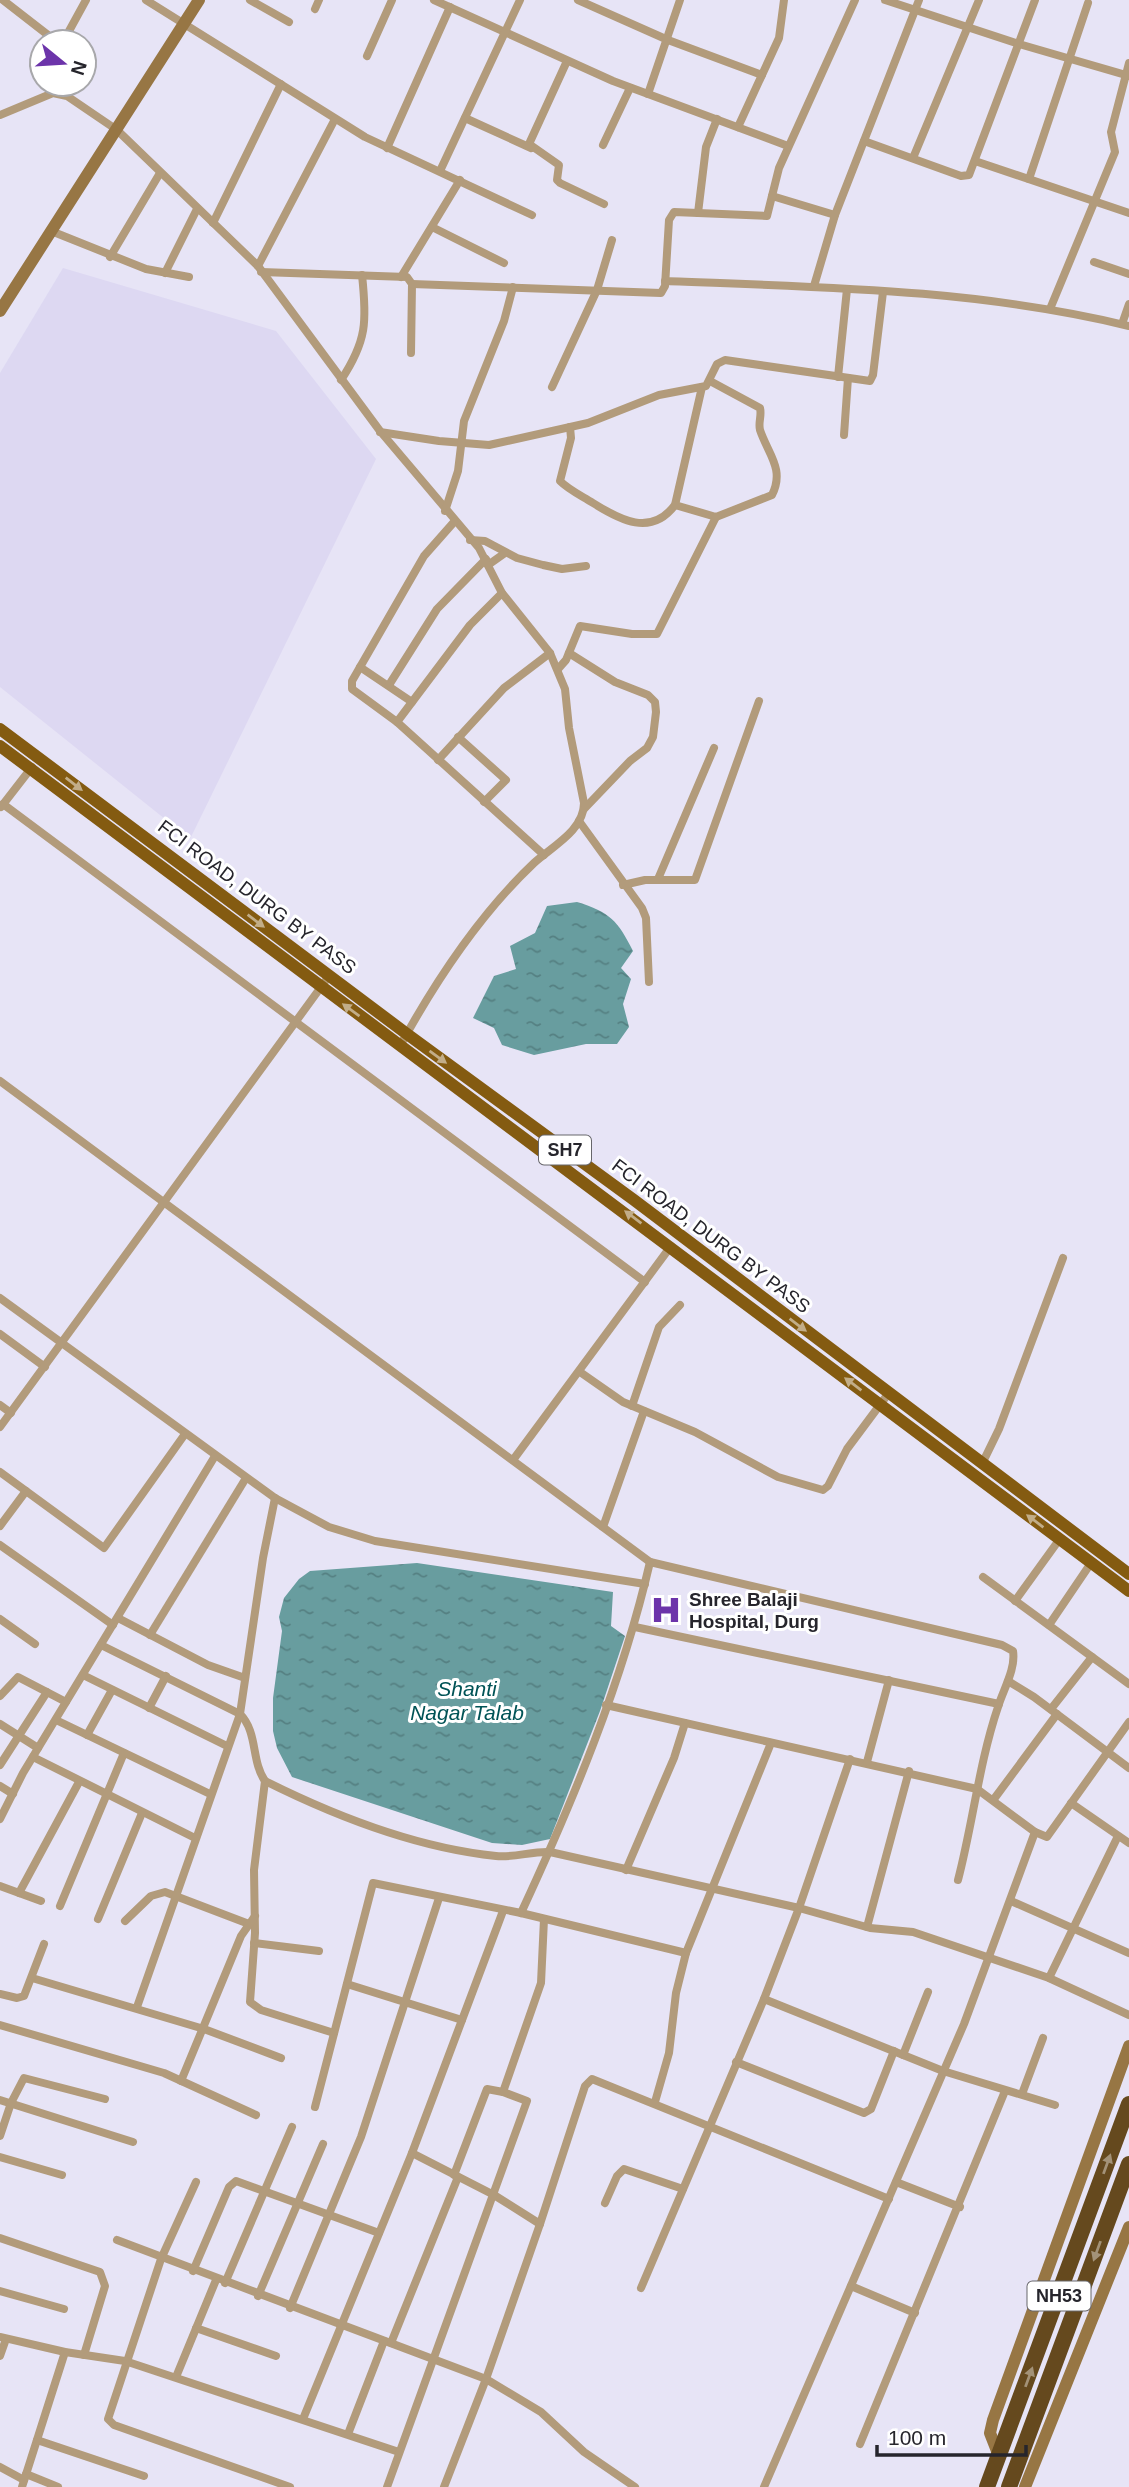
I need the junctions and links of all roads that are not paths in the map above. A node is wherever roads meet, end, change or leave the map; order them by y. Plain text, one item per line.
1 (3, 0) edge
2 (86, 0) edge
3 (146, 0) edge
4 (198, 0) edge
5 (250, 0) edge
6 (392, 0) edge
7 (434, 0) edge
8 (520, 0) edge
9 (578, 0) edge
10 (680, 0) edge
11 (784, 0) edge
12 (855, 0) edge
13 (885, 0) edge
14 (919, 0) edge
15 (979, 0) edge
16 (1035, 0) edge
17 (1088, 4) dead end
18 (450, 7) junction
19 (915, 11) junction
20 (184, 22) junction
21 (289, 22) dead end
22 (40, 28) edge
23 (71, 28) edge
24 (967, 28) junction
25 (506, 33) junction
26 (668, 40) junction
27 (1019, 44) junction
28 (367, 56) dead end
29 (1070, 59) junction
30 (567, 61) junction
31 (1129, 63) edge
32 (762, 75) junction
33 (1127, 75) edge
34 (281, 84) junction
35 (630, 88) junction
36 (648, 94) junction
37 (37, 98) edge
38 (70, 98) edge
39 (0, 115) edge
40 (466, 118) junction
41 (335, 119) junction
42 (717, 119) junction
43 (738, 127) junction
44 (117, 130) junction
45 (864, 141) junction
46 (603, 145) dead end
47 (788, 146) junction
48 (387, 148) junction
49 (531, 148) junction
50 (913, 158) junction
51 (975, 161) junction
52 (440, 171) junction
53 (160, 173) junction
54 (1029, 179) junction
55 (460, 180) junction
56 (772, 196) junction
57 (1094, 201) junction
58 (604, 204) dead end
59 (197, 209) junction
60 (698, 213) junction
61 (1129, 213) edge
62 (532, 215) dead end
63 (835, 215) junction
64 (213, 223) junction
65 (432, 227) junction
66 (51, 231) junction
67 (612, 240) dead end
68 (110, 257) junction
69 (1094, 262) dead end
70 (504, 263) dead end
71 (260, 269) junction
72 (165, 272) junction
73 (1129, 274) edge
74 (362, 275) junction
75 (189, 277) dead end
76 (401, 277) junction
77 (665, 281) junction
78 (412, 284) junction
79 (513, 286) junction
80 (814, 286) junction
81 (847, 289) junction
82 (597, 290) junction
83 (883, 292) junction
84 (1129, 303) edge
85 (1050, 309) junction
86 (0, 311) edge
87 (1126, 325) edge
88 (411, 353) dead end
89 (838, 377) junction
90 (848, 379) junction
91 (341, 380) junction
92 (710, 381) junction
93 (552, 387) dead end
94 (702, 387) junction
95 (570, 427) junction
96 (380, 432) junction
97 (844, 435) dead end
98 (461, 443) junction
99 (676, 505) junction
100 (445, 511) junction
101 (716, 517) junction
102 (454, 522) junction
103 (470, 540) junction
104 (505, 553) junction
105 (487, 562) junction
106 (586, 566) dead end
107 (502, 593) junction
108 (550, 653) junction
109 (569, 653) junction
110 (360, 667) junction
111 (558, 669) junction
112 (389, 685) junction
113 (759, 701) dead end
114 (412, 702) junction
115 (397, 722) junction
116 (0, 729) edge
117 (458, 737) junction
118 (0, 746) edge
119 (714, 748) dead end
120 (40, 757) junction
121 (438, 760) junction
122 (30, 769) junction
123 (484, 802) junction
124 (1, 805) edge
125 (584, 809) junction
126 (579, 821) junction
127 (544, 855) junction
128 (658, 879) junction
129 (623, 885) junction
130 (329, 976) junction
131 (649, 982) dead end
132 (320, 987) junction
133 (294, 1020) junction
134 (403, 1040) junction
135 (0, 1082) edge
136 (161, 1203) junction
137 (671, 1246) junction
138 (1063, 1258) dead end
139 (645, 1282) junction
140 (0, 1298) edge
141 (680, 1306) dead end
142 (0, 1334) edge
143 (62, 1343) junction
144 (45, 1367) junction
145 (580, 1372) junction
146 (885, 1399) junction
147 (0, 1405) edge
148 (632, 1406) junction
149 (644, 1411) junction
150 (11, 1413) junction
151 (0, 1427) edge
152 (184, 1434) junction
153 (215, 1457) junction
154 (513, 1460) junction
155 (982, 1464) junction
156 (0, 1472) edge
157 (246, 1478) junction
158 (26, 1491) junction
159 (275, 1499) junction
160 (0, 1526) edge
161 (603, 1527) junction
162 (1059, 1540) junction
163 (0, 1545) edge
164 (650, 1562) junction
165 (1091, 1563) junction
166 (1129, 1574) edge
167 (983, 1577) dead end
168 (645, 1584) junction
169 (1129, 1591) edge
170 (1015, 1601) junction
171 (0, 1619) edge
172 (115, 1621) junction
173 (1049, 1625) junction
174 (635, 1627) junction
175 (150, 1636) junction
176 (35, 1644) dead end
177 (102, 1645) junction
178 (1092, 1657) junction
179 (83, 1675) junction
180 (166, 1676) junction
181 (245, 1678) junction
182 (889, 1680) junction
183 (1008, 1681) junction
184 (1129, 1684) edge
185 (112, 1690) junction
186 (47, 1692) junction
187 (0, 1696) edge
188 (66, 1702) junction
189 (999, 1704) junction
190 (606, 1705) junction
191 (149, 1708) junction
192 (1054, 1712) junction
193 (240, 1714) junction
194 (56, 1720) junction
195 (1129, 1722) edge
196 (685, 1723) junction
197 (0, 1724) edge
198 (87, 1735) junction
199 (19, 1736) junction
200 (771, 1743) junction
201 (227, 1746) junction
202 (38, 1748) junction
203 (1107, 1752) junction
204 (124, 1753) junction
205 (33, 1757) junction
206 (850, 1759) junction
207 (867, 1762) junction
208 (0, 1765) edge
209 (1129, 1768) edge
210 (909, 1771) junction
211 (265, 1781) junction
212 (79, 1782) junction
213 (0, 1786) edge
214 (977, 1789) junction
215 (13, 1794) junction
216 (210, 1794) junction
217 (105, 1796) junction
218 (994, 1799) junction
219 (1071, 1803) junction
220 (142, 1813) junction
221 (0, 1819) edge
222 (1035, 1832) junction
223 (1118, 1836) junction
224 (195, 1838) junction
225 (1129, 1843) edge
226 (550, 1852) junction
227 (626, 1870) junction
228 (958, 1880) dead end
229 (0, 1886) edge
230 (712, 1887) junction
231 (19, 1893) junction
232 (177, 1897) junction
233 (439, 1898) junction
234 (41, 1901) dead end
235 (1011, 1901) junction
236 (60, 1906) dead end
237 (799, 1908) junction
238 (503, 1911) junction
239 (521, 1913) junction
240 (255, 1916) junction
241 (98, 1919) dead end
242 (544, 1919) junction
243 (125, 1921) dead end
244 (249, 1924) junction
245 (867, 1927) junction
246 (1072, 1928) junction
247 (254, 1943) junction
248 (44, 1944) dead end
249 (319, 1951) dead end
250 (686, 1953) junction
251 (1129, 1953) edge
252 (990, 1956) junction
253 (32, 1978) junction
254 (1049, 1978) junction
255 (347, 1984) junction
256 (928, 1992) dead end
257 (0, 1994) edge
258 (764, 1999) junction
259 (405, 2002) junction
260 (137, 2007) junction
261 (1129, 2015) edge
262 (462, 2020) junction
263 (0, 2025) edge
264 (204, 2029) junction
265 (334, 2033) junction
266 (1043, 2038) dead end
267 (1129, 2046) edge
268 (894, 2051) junction
269 (903, 2055) junction
270 (281, 2058) dead end
271 (737, 2062) junction
272 (943, 2071) junction
273 (181, 2081) junction
274 (1005, 2091) junction
275 (503, 2092) junction
276 (1022, 2094) junction
277 (106, 2099) dead end
278 (0, 2100) edge
279 (655, 2102) junction
280 (11, 2104) junction
281 (1129, 2104) edge
282 (1055, 2105) dead end
283 (316, 2107) dead end
284 (256, 2115) dead end
285 (709, 2126) junction
286 (292, 2127) dead end
287 (0, 2136) edge
288 (133, 2142) dead end
289 (323, 2144) dead end
290 (412, 2153) junction
291 (0, 2157) edge
292 (1129, 2164) edge
293 (62, 2175) dead end
294 (456, 2176) junction
295 (195, 2182) dead end
296 (896, 2182) junction
297 (683, 2189) junction
298 (265, 2191) junction
299 (494, 2195) junction
300 (889, 2199) junction
301 (298, 2203) junction
302 (606, 2203) dead end
303 (960, 2207) junction
304 (329, 2214) junction
305 (540, 2224) junction
306 (1129, 2227) edge
307 (379, 2233) junction
308 (0, 2238) edge
309 (117, 2240) dead end
310 (161, 2259) junction
311 (194, 2271) junction
312 (221, 2281) junction
313 (851, 2286) junction
314 (641, 2288) dead end
315 (0, 2291) edge
316 (258, 2295) junction
317 (290, 2308) junction
318 (64, 2309) dead end
319 (915, 2313) junction
320 (341, 2326) junction
321 (196, 2328) junction
322 (3, 2338) edge
323 (387, 2342) junction
324 (65, 2352) junction
325 (84, 2355) junction
326 (0, 2356) edge
327 (276, 2356) dead end
328 (434, 2358) junction
329 (125, 2361) junction
330 (176, 2376) junction
331 (486, 2379) junction
332 (303, 2419) junction
333 (348, 2434) junction
334 (37, 2440) junction
335 (860, 2444) dead end
336 (399, 2452) junction
337 (999, 2456) junction
338 (0, 2468) edge
339 (144, 2476) dead end
340 (24, 2481) edge
341 (58, 2487) edge
342 (290, 2487) edge
343 (387, 2487) edge
344 (444, 2487) edge
345 (635, 2487) edge
346 (764, 2487) edge
347 (987, 2487) edge
348 (1009, 2487) edge
349 (1025, 2487) edge

1 - 22 street
2 - 23 street
3 - 20 street
4 - 20 street
5 - 21 street
6 - 28 street
7 - 18 street
8 - 25 street
9 - 26 street
10 - 26 street
11 - 32 street
12 - 47 street
13 - 19 street
14 - 19 street
15 - 24 street
16 - 27 street
17 - 29 street
18 - 25 street
18 - 48 street
19 - 24 street
19 - 45 street
20 - 34 street
20 - 44 street
24 - 27 street
24 - 50 street
25 - 30 street
25 - 40 street
26 - 32 street
26 - 36 street
27 - 29 street
27 - 51 street
29 - 33 street
29 - 54 street
30 - 35 street
30 - 49 street
31 - 33 street
32 - 43 street
33 - 57 street
34 - 41 street
34 - 64 street
35 - 36 street
35 - 46 street
36 - 42 street
37 - 39 street
38 - 44 street
40 - 49 street
40 - 52 street
41 - 48 street
41 - 71 street
42 - 43 street
42 - 60 street
43 - 47 street
44 - 53 street
44 - 66 street
45 - 50 street
45 - 63 street
47 - 56 street
48 - 52 street
49 - 58 street
50 - 51 street
51 - 54 street
52 - 55 street
53 - 59 street
53 - 68 street
54 - 57 street
55 - 62 street
55 - 65 street
56 - 60 street
56 - 63 street
57 - 61 street
57 - 85 street
59 - 64 street
59 - 72 street
60 - 77 street
63 - 80 street
64 - 71 street
65 - 70 street
65 - 76 street
66 - 68 street
66 - 86 street
67 - 82 street
68 - 72 street
69 - 73 street
71 - 74 street
71 - 91 street
72 - 75 street
74 - 76 street
74 - 91 street
76 - 78 street
77 - 80 street
77 - 82 street
78 - 79 street
78 - 88 street
79 - 82 street
79 - 98 street
80 - 81 street
81 - 83 street
81 - 89 street
82 - 93 street
83 - 85 street
83 - 90 street
84 - 87 street
85 - 87 street
89 - 90 street
89 - 92 street
90 - 97 street
91 - 96 street
92 - 94 street
92 - 101 street
94 - 95 street
94 - 99 street
95 - 98 street
95 - 99 street
96 - 98 street
96 - 100 street
98 - 100 street
99 - 101 street
100 - 102 street
101 - 109 street
102 - 103 street
102 - 110 street
103 - 104 street
103 - 105 street
104 - 105 street
104 - 106 street
105 - 107 street
105 - 112 street
107 - 108 street
107 - 114 street
108 - 111 street
108 - 117 street
109 - 111 street
109 - 125 street
110 - 112 street
110 - 115 street
111 - 125 street
112 - 114 street
113 - 128 street
114 - 115 street
115 - 121 street
116 - 120 main road, FCI ROAD, DURG BY PASS / SH7
117 - 121 street
117 - 123 street
118 - 122 main road, FCI ROAD, DURG BY PASS / SH7
119 - 128 street
120 - 122 street
120 -> 130 main road, FCI ROAD, DURG BY PASS / SH7
121 - 123 street
122 - 124 street
122 - 132 main road, FCI ROAD, DURG BY PASS / SH7
123 - 127 street
124 - 133 street
125 - 126 street
126 - 127 street
126 - 129 street
127 - 134 street
128 - 129 street
129 - 131 street
130 - 132 street
130 - 134 main road, FCI ROAD, DURG BY PASS / SH7
132 - 133 street
134 -> 132 main road, FCI ROAD, DURG BY PASS / SH7
133 - 136 street
133 - 139 street
137 -> 134 main road, FCI ROAD, DURG BY PASS / SH7
134 -> 146 main road, FCI ROAD, DURG BY PASS / SH7
135 - 136 street
136 - 143 street
136 - 154 street
137 - 139 street
146 -> 137 main road, FCI ROAD, DURG BY PASS / SH7
138 - 155 street
139 - 145 street
140 - 143 street
141 - 148 street
142 - 144 street
143 - 144 street
143 - 152 street
144 - 150 street
145 - 148 street
145 - 154 street
146 - 149 street
146 - 155 main road, FCI ROAD, DURG BY PASS / SH7
162 -> 146 main road, FCI ROAD, DURG BY PASS / SH7
147 - 150 street
148 - 149 street
149 - 161 street
150 - 151 street
152 - 153 street
152 - 158 street
153 - 157 street
153 - 172 street
154 - 161 street
155 - 166 main road, FCI ROAD, DURG BY PASS / SH7
156 - 158 street
157 - 159 street
157 - 175 street
158 - 160 street
159 - 168 street
159 - 181 street
161 - 164 street
162 - 165 main road, FCI ROAD, DURG BY PASS / SH7
162 - 170 street
163 - 172 street
164 - 168 street
164 - 183 street
165 - 169 main road, FCI ROAD, DURG BY PASS / SH7
165 - 173 street
167 - 170 street
168 - 174 street
170 - 173 street
171 - 176 street
172 - 175 street
172 - 177 street
173 - 178 street
174 - 182 street
174 - 190 street
175 - 181 street
177 - 179 street
177 - 180 street
178 - 184 street
178 - 192 street
179 - 185 street
179 - 188 street
180 - 191 street
180 - 193 street
181 - 193 street
182 - 189 street
182 - 207 street
183 - 189 street
183 - 192 street
185 - 191 street
185 - 198 street
186 - 187 street
186 - 188 street
186 - 199 street
188 - 194 street
189 - 214 street
190 - 196 street
190 - 226 street
191 - 201 street
192 - 203 street
192 - 218 street
193 - 201 street
193 - 211 street
194 - 198 street
194 - 202 street
195 - 203 street
196 - 200 street
196 - 227 street
197 - 199 street
198 - 204 street
199 - 202 street
199 - 208 street
200 - 206 street
200 - 230 street
201 - 216 street
202 - 205 street
203 - 209 street
203 - 219 street
204 - 216 street
204 - 217 street
205 - 212 street
205 - 215 street
206 - 207 street
206 - 237 street
207 - 210 street
210 - 214 street
210 - 245 street
211 - 226 street
211 - 240 street
212 - 217 street
212 - 231 street
213 - 215 street
214 - 218 street
214 - 228 street
215 - 221 street
216 - 224 street
217 - 220 street
217 - 236 street
218 - 222 street
219 - 222 street
219 - 223 street
220 - 224 street
220 - 241 street
222 - 235 street
223 - 225 street
223 - 246 street
224 - 232 street
226 - 227 street
226 - 239 street
227 - 230 street
229 - 231 street
230 - 237 street
230 - 250 street
231 - 234 street
232 - 243 street
232 - 244 street
232 - 260 street
233 - 238 street
233 - 255 street
233 - 259 street
235 - 246 street
235 - 252 street
237 - 245 street
237 - 258 street
238 - 239 street
238 - 262 street
239 - 242 street
240 - 244 street
240 - 247 street
242 - 250 street
242 - 275 street
244 - 264 street
245 - 252 street
246 - 251 street
246 - 254 street
247 - 249 street
247 - 265 street
248 - 253 street
250 - 279 street
252 - 254 street
252 - 272 street
253 - 257 street
253 - 260 street
254 - 261 street
255 - 259 street
255 - 265 street
256 - 269 street
258 - 268 street
258 - 271 street
259 - 262 street
259 - 304 street
260 - 264 street
262 - 290 street
263 - 273 street
264 - 270 street
264 - 273 street
265 - 283 street
266 - 276 street
267 - 337 street
268 - 269 street
268 - 271 street
269 - 272 street
271 - 285 street
272 - 274 street
272 - 296 street
273 - 284 street
274 - 276 street
274 - 303 street
275 - 294 street
275 - 299 street
276 - 282 street
277 - 280 street
278 - 280 street
279 - 285 street
279 - 305 street
280 - 287 street
280 - 288 street
337 -> 281 highway, NH53
285 - 297 street
285 - 300 street
286 - 298 street
289 - 301 street
290 - 294 street
290 - 307 street
291 - 293 street
292 -> 348 highway, NH53
294 - 299 street
294 - 323 street
295 - 310 street
296 - 300 street
296 - 303 street
297 - 302 street
297 - 314 street
298 - 301 street
298 - 311 street
298 - 312 street
299 - 305 street
299 - 328 street
300 - 313 street
301 - 304 street
301 - 316 street
303 - 319 street
304 - 307 street
304 - 317 street
305 - 331 street
306 - 349 street
307 - 320 street
308 - 325 street
309 - 310 street
310 - 311 street
310 - 329 street
311 - 312 street
312 - 316 street
312 - 321 street
313 - 319 street
313 - 346 street
315 - 318 street
316 - 317 street
317 - 320 street
319 - 335 street
320 - 323 street
320 - 332 street
321 - 327 street
321 - 330 street
322 - 324 street
322 - 326 street
323 - 328 street
323 - 333 street
324 - 325 street
324 - 334 street
325 - 329 street
328 - 331 street
328 - 336 street
329 - 330 street
329 - 342 street
330 - 332 street
331 - 344 street
331 - 345 street
332 - 333 street
333 - 336 street
334 - 339 street
334 - 340 street
336 - 343 street
337 - 347 highway, NH53
338 - 340 street
340 - 341 street

